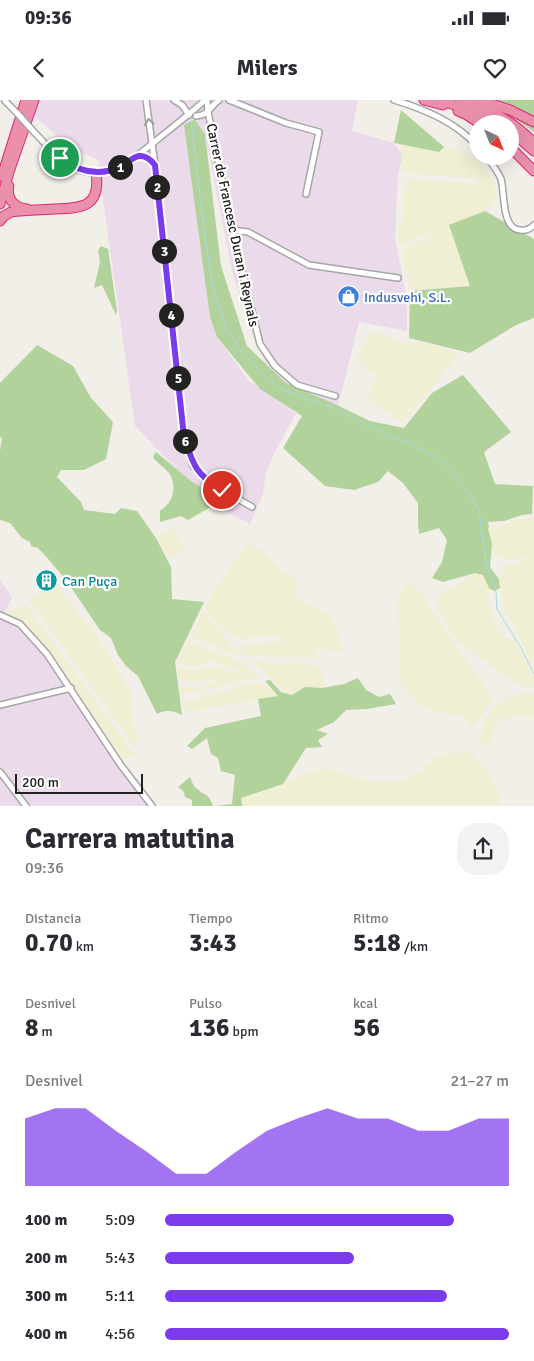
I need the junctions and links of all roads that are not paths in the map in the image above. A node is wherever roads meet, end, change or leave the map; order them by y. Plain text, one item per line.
1 (26, 100) edge
2 (34, 100) edge
3 (146, 100) edge
4 (174, 100) edge
5 (206, 100) edge
6 (219, 100) edge
7 (229, 100) edge
8 (394, 100) edge
9 (424, 100) edge
10 (439, 100) edge
11 (461, 100) edge
12 (480, 100) edge
13 (4, 102) edge
14 (208, 113) junction
15 (193, 114) junction
16 (481, 115) edge
17 (469, 116) edge
18 (534, 122) edge
19 (212, 128) junction
20 (519, 138) edge
21 (469, 140) edge
22 (534, 143) edge
23 (152, 144) junction
24 (534, 151) edge
25 (137, 156) junction
26 (519, 156) edge
27 (12, 165) junction
28 (155, 165) junction
29 (492, 165) edge
30 (534, 171) edge
31 (96, 173) junction
32 (0, 184) edge
33 (306, 194) dead end
34 (0, 204) edge
35 (32, 210) junction
36 (0, 221) edge
37 (534, 226) edge
38 (232, 230) junction
39 (398, 278) dead end
40 (335, 396) dead end
41 (252, 507) dead end
42 (0, 614) edge
43 (71, 688) junction
44 (0, 705) edge
45 (0, 772) edge
46 (26, 806) edge
47 (152, 806) edge

1 - 32 highway
2 - 27 highway
23 -> 3 street
4 - 15 street
5 - 14 street, Carrer de Francesc Duran i Reynals
5 - 15 street
6 - 14 street
7 - 33 street
8 - 21 street
9 - 17 highway
10 - 16 highway
11 - 22 highway
12 - 18 highway
13 - 31 street, bridge
14 - 15 street
14 - 19 street, Carrer de Francesc Duran i Reynals
15 - 19 street
15 - 23 street
19 - 38 street, Carrer de Francesc Duran i Reynals
20 - 24 highway
23 - 25 street
23 - 28 street
25 - 28 street
25 - 31 street
26 - 30 highway
27 - 34 highway
27 - 35 highway
28 - 41 street
29 - 37 street
31 - 35 highway
35 - 36 highway
38 - 39 street
38 - 40 street, Carrer de Francesc Duran i Reynals
42 - 43 street
43 - 44 street
43 - 47 street
45 - 46 street

